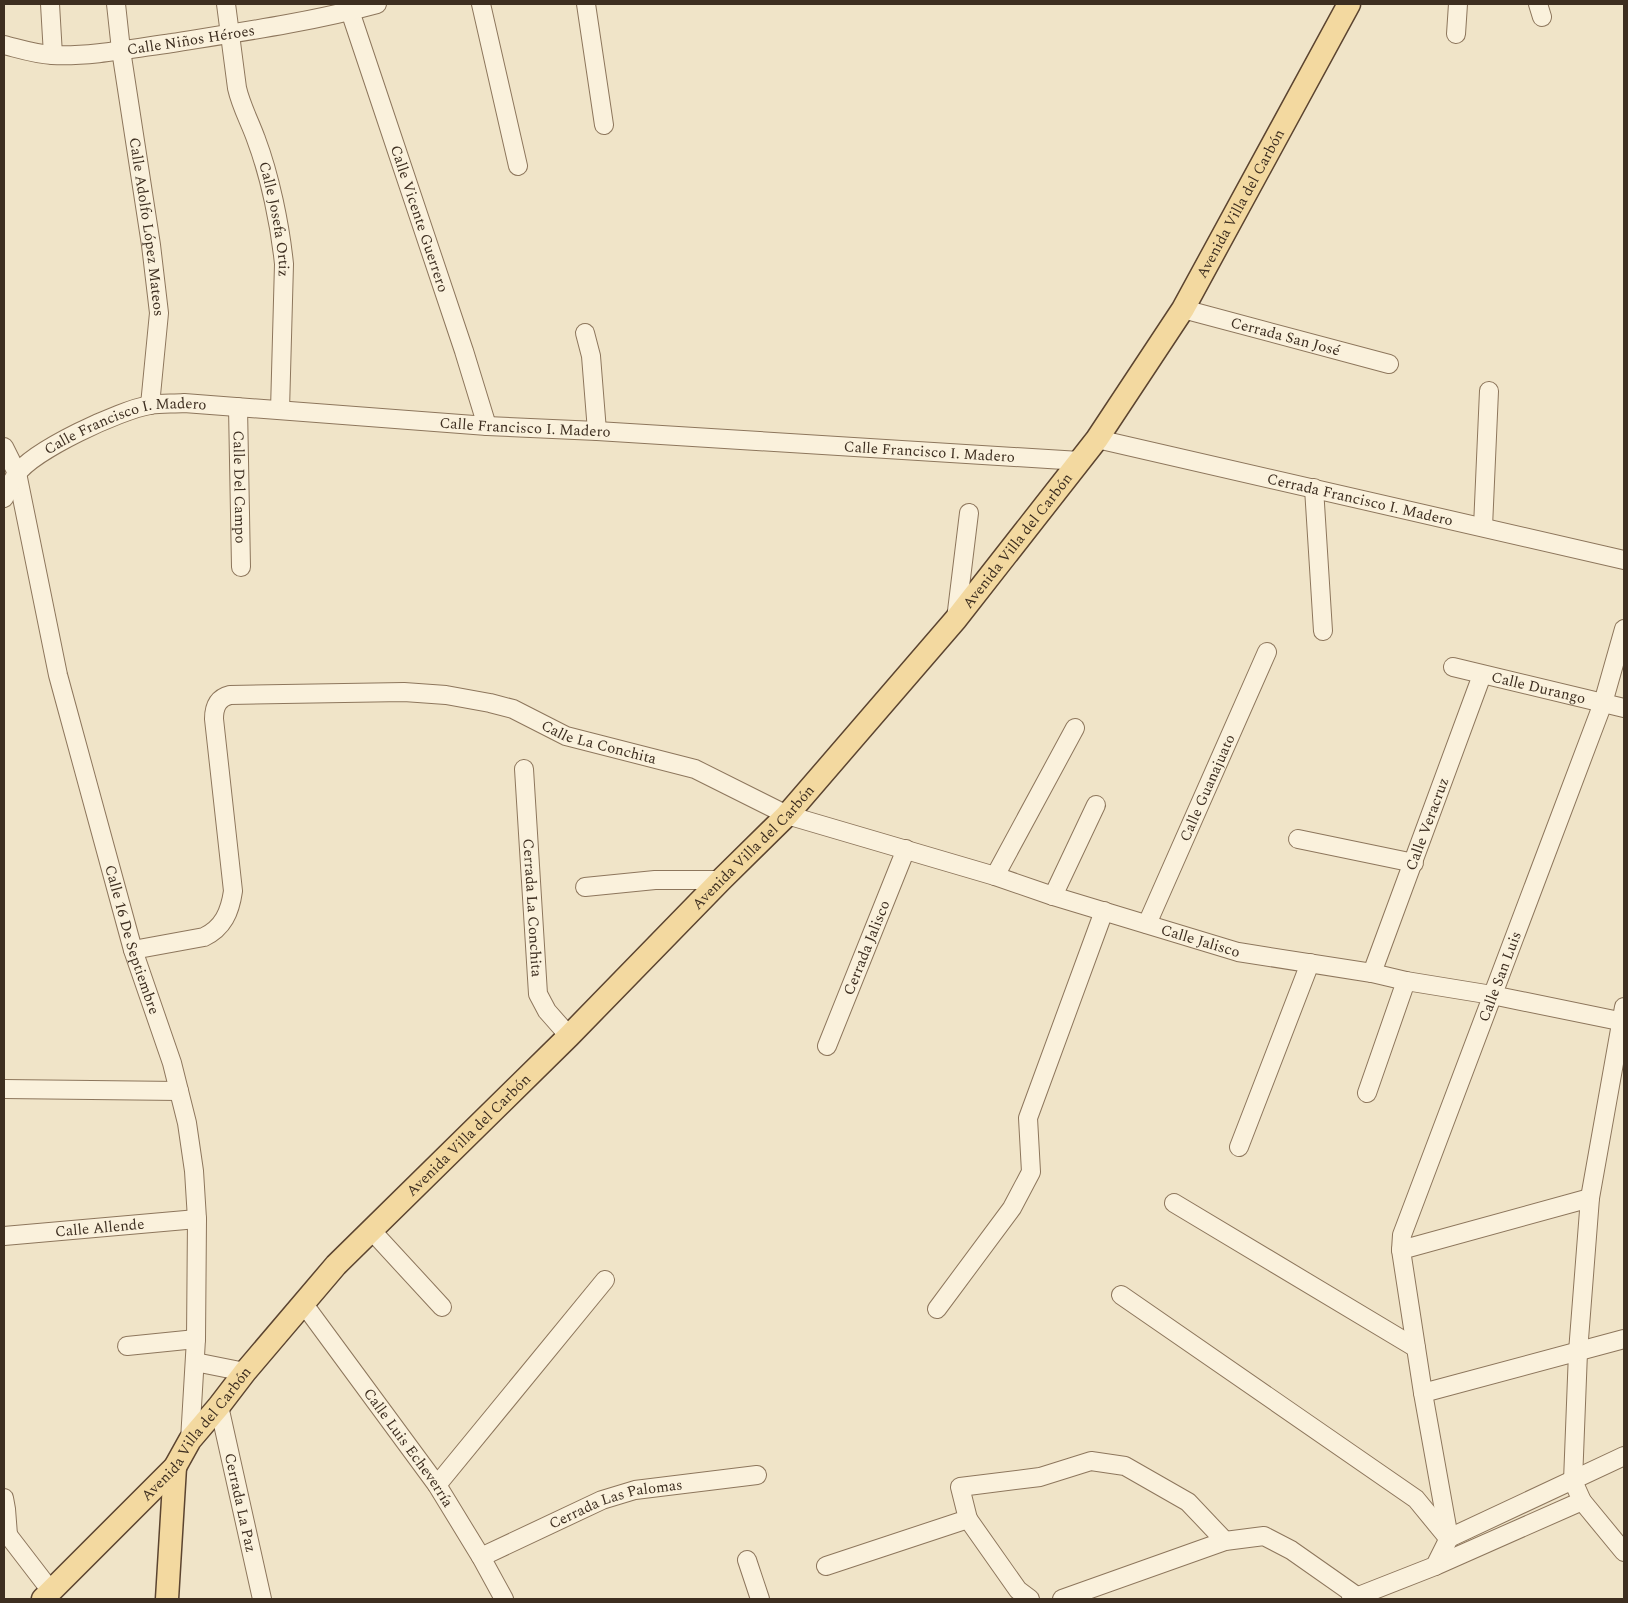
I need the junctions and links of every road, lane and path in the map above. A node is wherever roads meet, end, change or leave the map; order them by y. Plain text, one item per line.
1 (50, 4) edge
2 (116, 4) edge
3 (226, 4) edge
4 (377, 4) edge
5 (481, 4) edge
6 (586, 4) edge
7 (1349, 4) edge
8 (1458, 4) edge
9 (350, 11) junction
10 (229, 34) junction
11 (1456, 34) dead end
12 (4, 45) edge
13 (121, 50) junction
14 (53, 55) junction
15 (604, 125) dead end
16 (518, 166) dead end
17 (1182, 309) junction
18 (585, 333) dead end
19 (1390, 364) dead end
20 (1489, 391) dead end
21 (150, 405) junction
22 (238, 407) junction
23 (280, 410) junction
24 (487, 426) junction
25 (597, 431) junction
26 (1097, 439) junction
27 (4, 447) edge
28 (1080, 461) junction
29 (17, 473) junction
30 (1314, 488) junction
31 (4, 498) edge
32 (969, 513) dead end
33 (1483, 527) junction
34 (1624, 560) edge
35 (241, 567) dead end
36 (956, 619) junction
37 (1624, 629) edge
38 (1323, 632) dead end
39 (1267, 652) dead end
40 (1453, 667) dead end
41 (1482, 675) junction
42 (1603, 703) junction
43 (1624, 708) edge
44 (1075, 728) dead end
45 (524, 769) dead end
46 (1096, 806) dead end
47 (787, 814) junction
48 (1298, 839) dead end
49 (906, 849) junction
50 (1414, 863) junction
51 (995, 876) junction
52 (721, 880) junction
53 (585, 887) dead end
54 (1053, 896) junction
55 (1104, 912) junction
56 (1147, 924) junction
57 (134, 950) junction
58 (1310, 963) junction
59 (1372, 973) junction
60 (1406, 981) junction
61 (1492, 995) junction
62 (1623, 1017) edge
63 (569, 1036) junction
64 (827, 1046) dead end
65 (4, 1088) edge
66 (179, 1091) junction
67 (1367, 1092) dead end
68 (1239, 1147) dead end
69 (1590, 1198) junction
70 (1174, 1203) dead end
71 (197, 1219) junction
72 (372, 1231) junction
73 (4, 1236) edge
74 (1401, 1250) junction
75 (605, 1280) dead end
76 (1121, 1295) dead end
77 (303, 1303) junction
78 (442, 1307) dead end
79 (937, 1308) dead end
80 (196, 1339) junction
81 (1624, 1339) edge
82 (128, 1346) dead end
83 (1416, 1348) junction
84 (1578, 1352) junction
85 (195, 1362) junction
86 (245, 1372) junction
87 (1423, 1393) junction
88 (219, 1406) junction
89 (190, 1440) junction
90 (1624, 1456) edge
91 (175, 1467) junction
92 (758, 1475) dead end
93 (1573, 1481) junction
94 (437, 1485) junction
95 (4, 1498) edge
96 (1582, 1502) junction
97 (968, 1519) junction
98 (6, 1535) edge
99 (1449, 1538) junction
100 (1225, 1540) junction
101 (1624, 1552) edge
102 (481, 1557) junction
103 (747, 1560) dead end
104 (826, 1566) dead end
105 (1435, 1566) junction
106 (47, 1595) edge
107 (1354, 1598) edge
108 (167, 1599) edge
109 (262, 1599) edge
110 (504, 1599) edge
111 (760, 1599) edge
112 (1030, 1599) edge
113 (1062, 1599) edge

1 - 14 street
2 - 13 street, Calle Adolfo López Mateos
3 - 10 street, Calle Josefa Ortiz
4 - 9 street, Calle Niños Héroes
5 - 16 street
6 - 15 street
7 - 17 main road, Avenida Villa del Carbón
8 - 11 street
9 - 10 street, Calle Niños Héroes
9 - 24 street, Calle Vicente Guerrero
10 - 13 street, Calle Niños Héroes
10 - 23 street, Calle Josefa Ortiz
12 - 14 street, Calle Niños Héroes
13 - 14 street, Calle Niños Héroes
13 - 21 street, Calle Adolfo López Mateos
17 - 19 street, Cerrada San José
17 - 26 main road, Avenida Villa del Carbón
18 - 25 street
20 - 33 street
21 - 22 street, Calle Francisco I. Madero
21 - 29 street, Calle Francisco I. Madero
22 - 23 street, Calle Francisco I. Madero
22 - 35 street, Calle Del Campo
23 - 24 street, Calle Francisco I. Madero
24 - 25 street, Calle Francisco I. Madero
25 - 28 street, Calle Francisco I. Madero
26 - 28 main road, Avenida Villa del Carbón
26 - 30 street, Cerrada Francisco I. Madero
27 - 29 street, Calle 16 De Septiembre
28 - 36 main road, Avenida Villa del Carbón
29 - 31 street, Calle Francisco I. Madero
29 - 57 street, Calle 16 De Septiembre
30 - 33 street, Cerrada Francisco I. Madero
30 - 38 street
32 - 36 street
33 - 34 street, Cerrada Francisco I. Madero
36 - 47 main road, Avenida Villa del Carbón
37 - 42 street, Calle San Luis
39 - 56 street, Calle Guanajuato
40 - 41 street, Calle Durango
41 - 42 street, Calle Durango
41 - 50 street, Calle Veracruz
42 - 43 street, Calle Durango
42 - 61 street, Calle San Luis
44 - 51 street
45 - 63 street, Cerrada La Conchita
46 - 54 street
47 - 49 street, Calle Jalisco
47 - 52 main road, Avenida Villa del Carbón
47 - 57 street, Calle La Conchita
48 - 50 street
49 - 51 street, Calle Jalisco
49 - 64 street, Cerrada Jalisco
50 - 59 street, Calle Veracruz
51 - 54 street, Calle Jalisco
52 - 53 street
52 - 63 main road, Avenida Villa del Carbón
54 - 55 street, Calle Jalisco
55 - 56 street, Calle Jalisco
55 - 79 street
56 - 58 street, Calle Jalisco
57 - 66 street, Calle 16 De Septiembre
58 - 59 street, Calle Jalisco
58 - 68 street
59 - 60 street, Calle Jalisco
60 - 61 street, Calle Jalisco
60 - 67 street
61 - 62 street, Calle Jalisco
61 - 74 street, Calle San Luis
62 - 69 street
63 - 72 main road, Avenida Villa del Carbón
65 - 66 street
66 - 71 street, Calle 16 De Septiembre
69 - 74 street
69 - 84 street
70 - 83 street
71 - 73 street, Calle Allende
71 - 80 street, Calle 16 De Septiembre
72 - 77 main road, Avenida Villa del Carbón
72 - 78 street
74 - 83 street, Calle San Luis
75 - 94 street
76 - 99 street
77 - 86 main road, Avenida Villa del Carbón
77 - 94 street, Calle Luis Echeverría
80 - 82 street
80 - 85 street, Calle 16 De Septiembre
81 - 84 street
83 - 87 street, Calle San Luis
84 - 87 street
84 - 93 street
85 - 86 street
85 - 89 street, Calle 16 De Septiembre
86 - 88 main road, Avenida Villa del Carbón
87 - 99 street, Calle San Luis
88 - 89 main road, Avenida Villa del Carbón
88 - 109 street, Cerrada La Paz
89 - 91 main road, Avenida Villa del Carbón
90 - 93 street
91 - 106 main road, Avenida Villa del Carbón
91 - 108 main road
92 - 102 street, Cerrada Las Palomas
93 - 96 street
93 - 99 street
94 - 102 street, Calle Luis Echeverría
95 - 98 street
96 - 101 street
96 - 105 street
97 - 100 street
97 - 104 street
97 - 112 street
98 - 106 street
99 - 105 street
100 - 107 street
100 - 113 street
102 - 110 street, Calle Luis Echeverría
103 - 111 street
105 - 107 street

